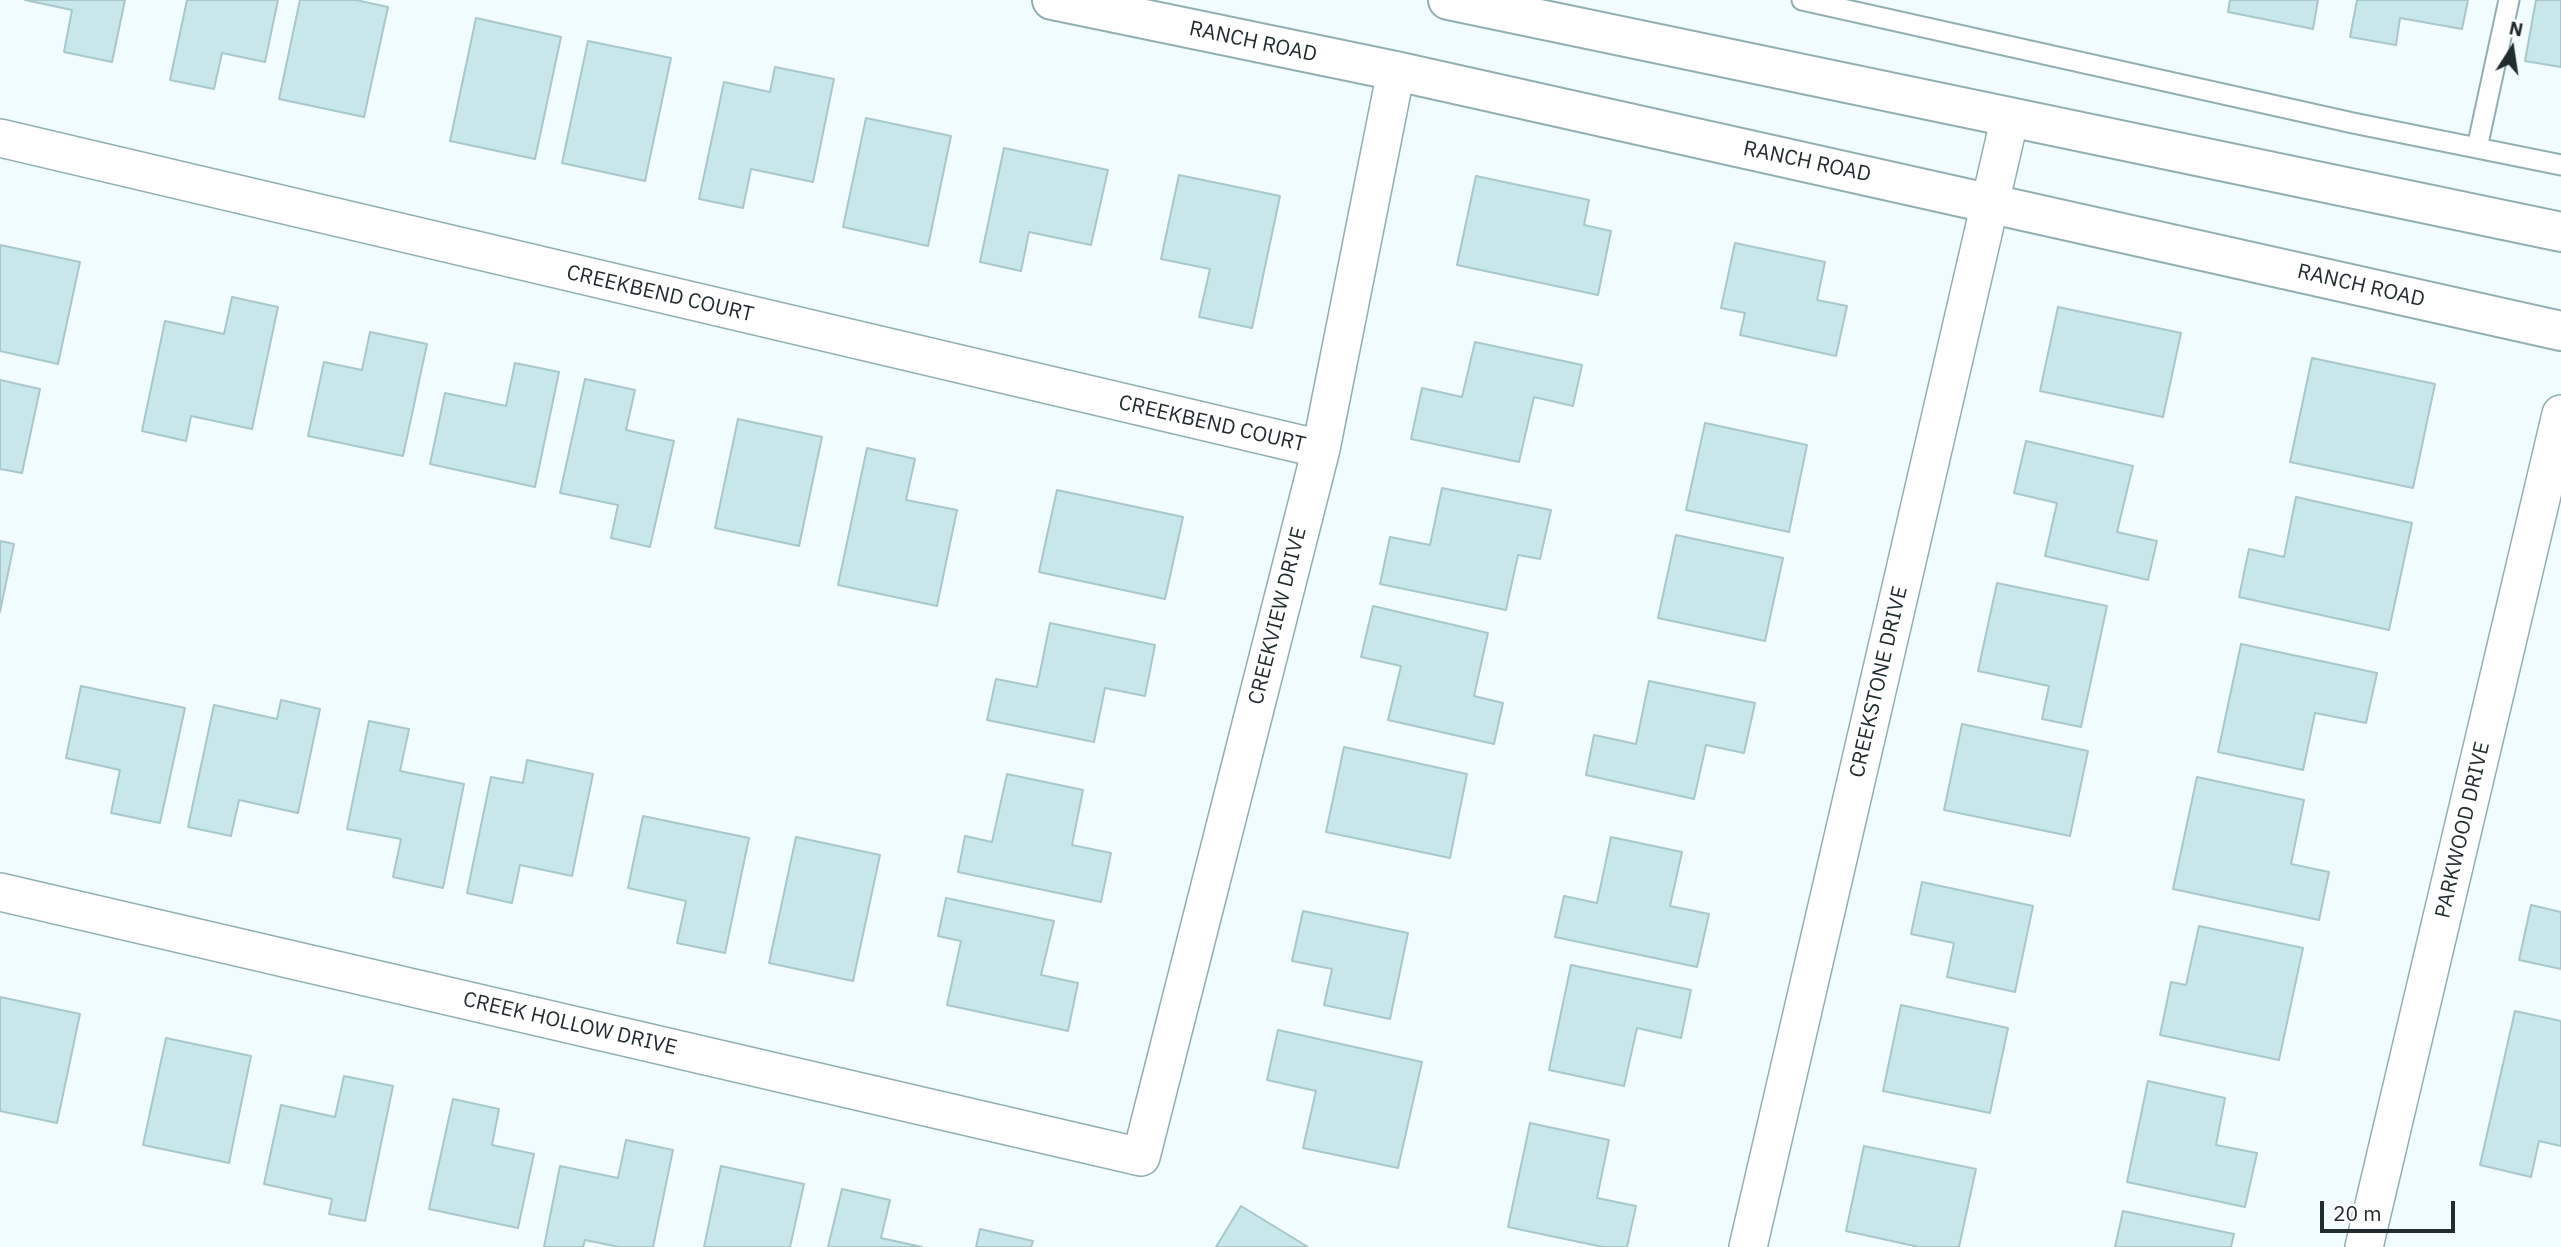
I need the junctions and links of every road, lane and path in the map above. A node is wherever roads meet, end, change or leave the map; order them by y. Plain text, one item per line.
1 (1052, 0) edge
2 (1448, 0) edge
3 (1802, 0) edge
4 (2509, 0) edge
5 (1396, 71) junction
6 (2010, 117) junction
7 (0, 138) edge
8 (2477, 148) junction
9 (2561, 165) edge
10 (1989, 202) junction
11 (2561, 232) edge
12 (2561, 331) edge
13 (2561, 414) edge
14 (1321, 449) junction
15 (0, 892) edge
16 (1141, 1157) joint
17 (2367, 1246) edge
18 (1748, 1247) edge

1 - 5 main road, RANCH ROAD
2 - 6 main road
3 - 8 lane
4 - 8 lane
5 - 10 main road, RANCH ROAD
5 - 14 street, CREEKVIEW DRIVE
6 - 10 street, CREEKSTONE DRIVE
6 - 11 main road
7 - 14 street, CREEKBEND COURT
8 - 9 lane
10 - 12 main road, RANCH ROAD
10 - 18 street, CREEKSTONE DRIVE
13 - 17 street, PARKWOOD DRIVE
14 - 16 street, CREEKVIEW DRIVE
15 - 16 street, CREEK HOLLOW DRIVE

